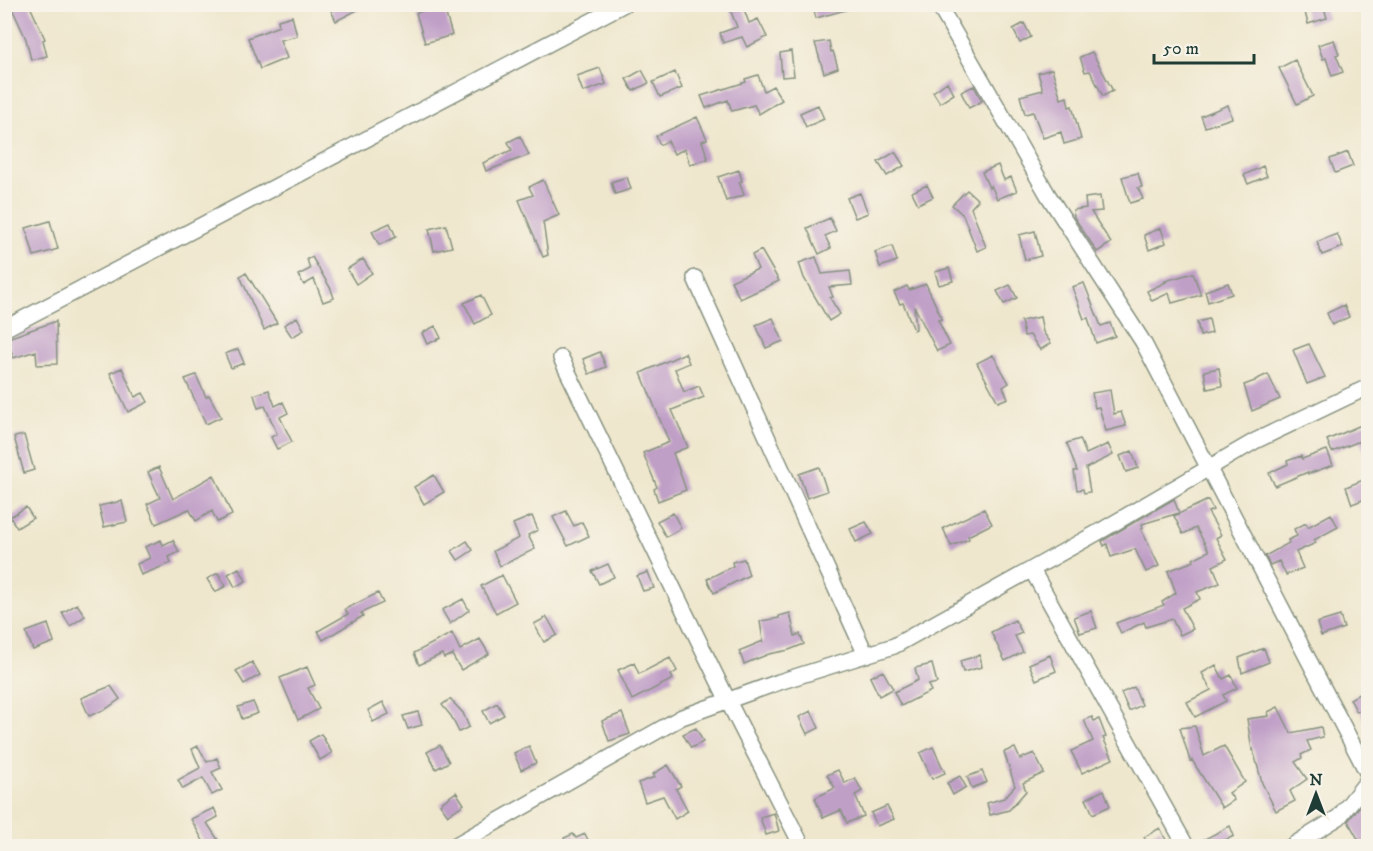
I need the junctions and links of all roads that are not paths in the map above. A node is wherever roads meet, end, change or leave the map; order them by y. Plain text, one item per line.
1 (624, 4) edge
2 (938, 4) edge
3 (696, 278) dead end
4 (4, 329) edge
5 (561, 358) dead end
6 (1368, 387) edge
7 (1209, 467) junction
8 (1032, 570) junction
9 (866, 655) junction
10 (728, 701) junction
11 (1368, 774) edge
12 (1368, 780) edge
13 (454, 846) edge
14 (802, 846) edge
15 (1186, 846) edge
16 (1292, 846) edge

1 - 4 street
2 - 7 street
3 - 9 street
5 - 10 street
6 - 7 street
7 - 8 street
7 - 11 street
8 - 9 street
8 - 15 street
9 - 10 street
10 - 13 street
10 - 14 street
12 - 16 street

